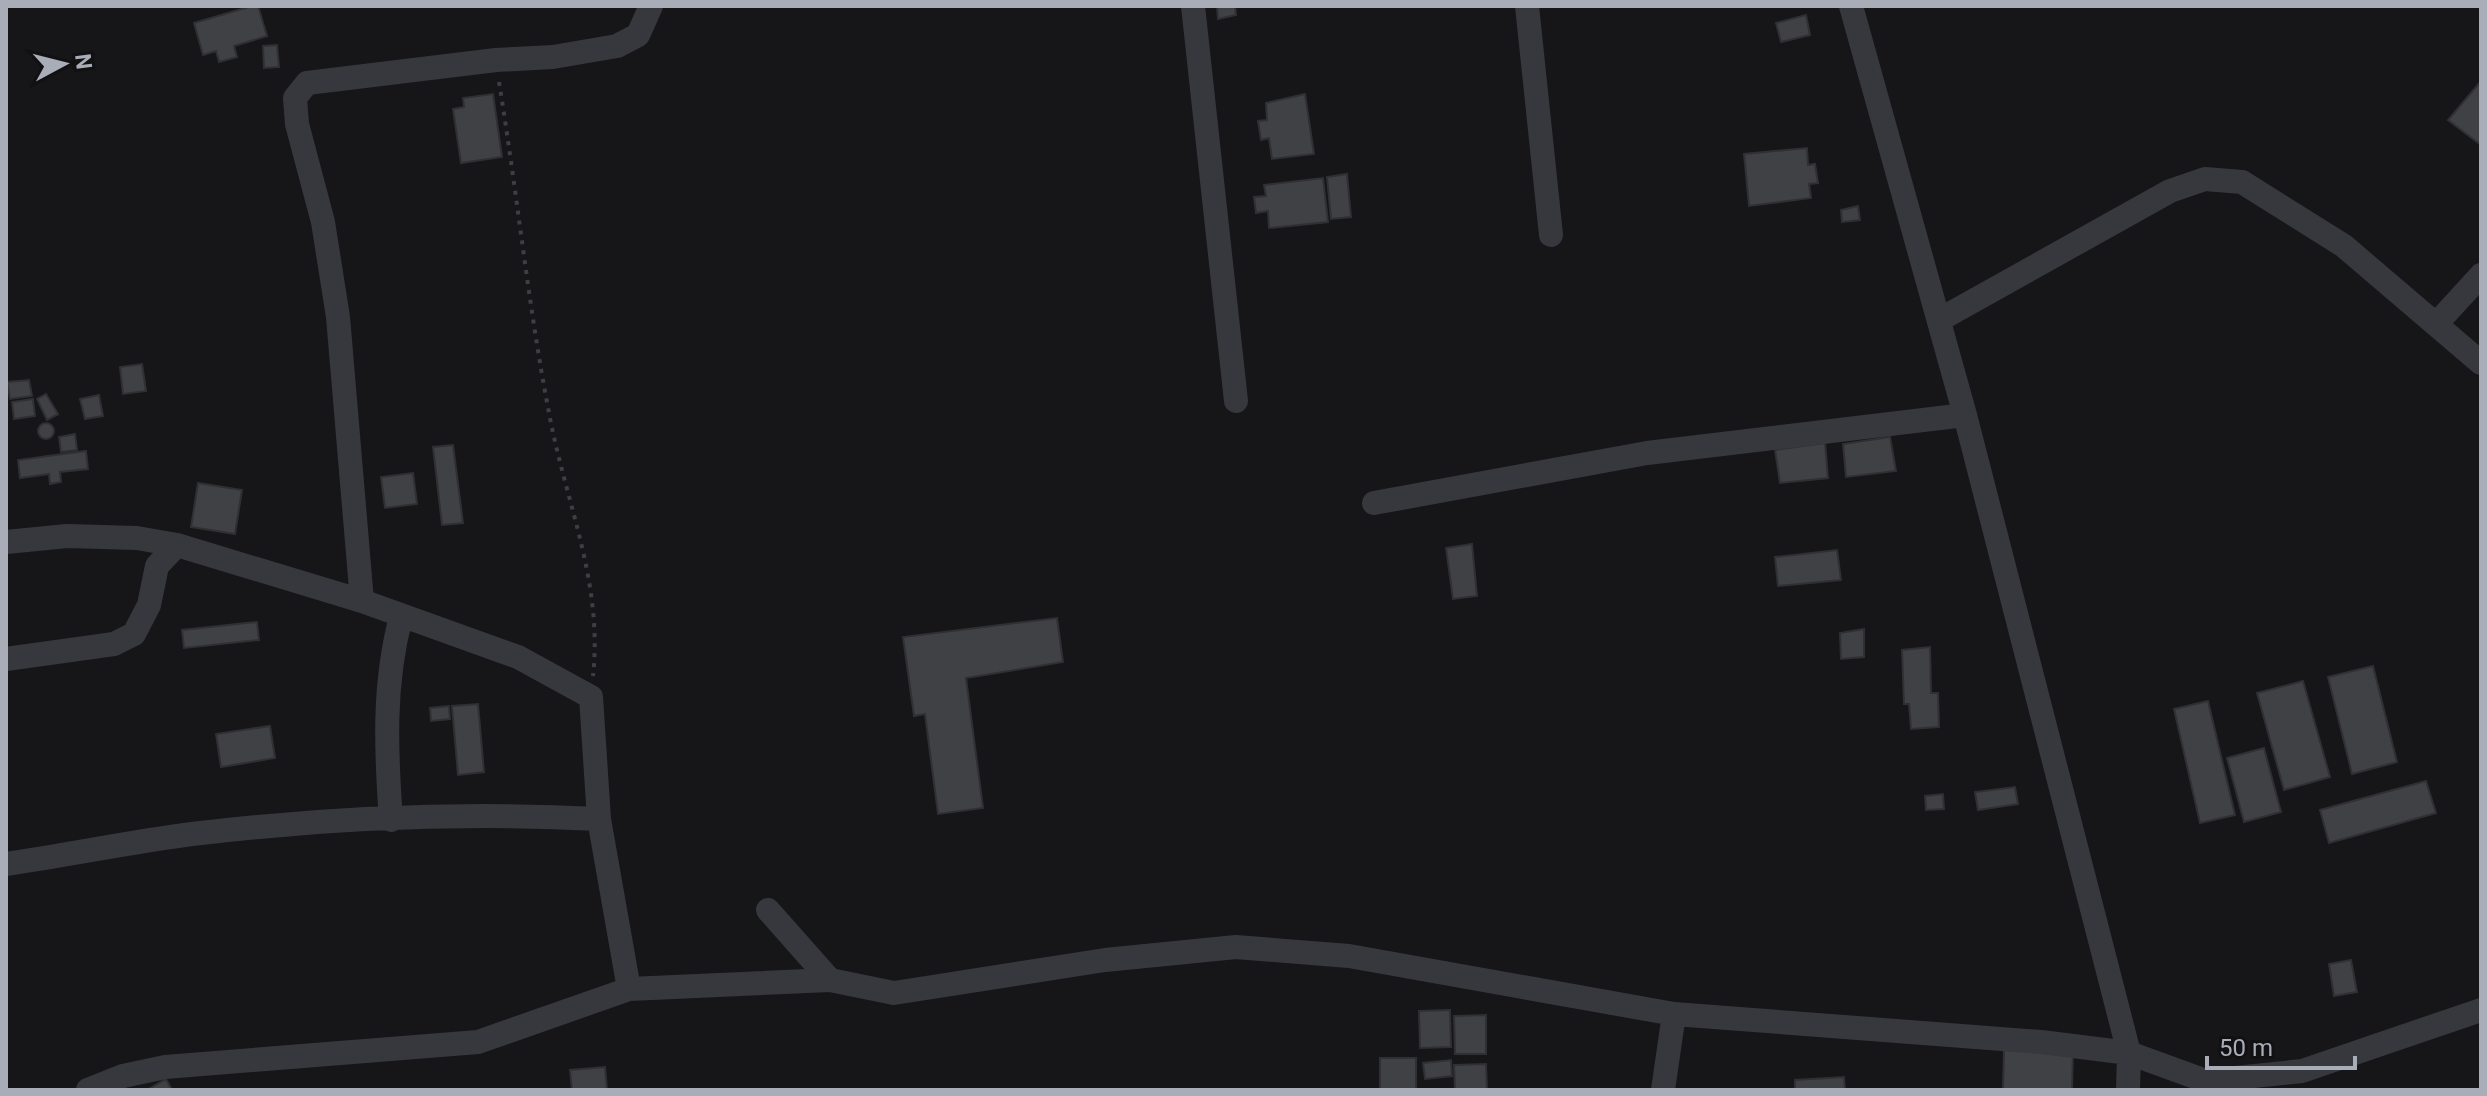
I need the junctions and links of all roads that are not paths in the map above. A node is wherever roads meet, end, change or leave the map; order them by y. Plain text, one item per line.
1 (651, 6) edge
2 (1193, 6) edge
3 (1527, 6) edge
4 (1851, 6) edge
5 (1551, 235) dead end
6 (2481, 275) edge
7 (1939, 320) junction
8 (2438, 322) junction
9 (2481, 363) edge
10 (1236, 401) dead end
11 (1965, 415) junction
12 (1374, 503) dead end
13 (6, 542) edge
14 (177, 545) junction
15 (362, 601) junction
16 (401, 617) junction
17 (6, 659) edge
18 (599, 819) junction
19 (391, 820) junction
20 (6, 864) edge
21 (768, 910) dead end
22 (830, 980) junction
23 (629, 989) junction
24 (2481, 1010) edge
25 (1674, 1014) junction
26 (2129, 1053) junction
27 (88, 1090) edge
28 (1663, 1090) edge
29 (2128, 1090) edge

1 - 15 street
2 - 10 street
3 - 5 street
4 - 7 street
6 - 8 street
7 - 8 street
7 - 11 street
8 - 9 street
11 - 12 street
11 - 26 street
13 - 14 street
14 - 15 street
14 - 17 street
15 - 16 street
16 - 18 street
16 - 19 street
18 - 19 street
18 - 23 street
19 - 20 street
21 - 22 street
22 - 23 street
22 - 25 street
23 - 27 street
24 - 26 street
25 - 26 street
25 - 28 street
26 - 29 street

